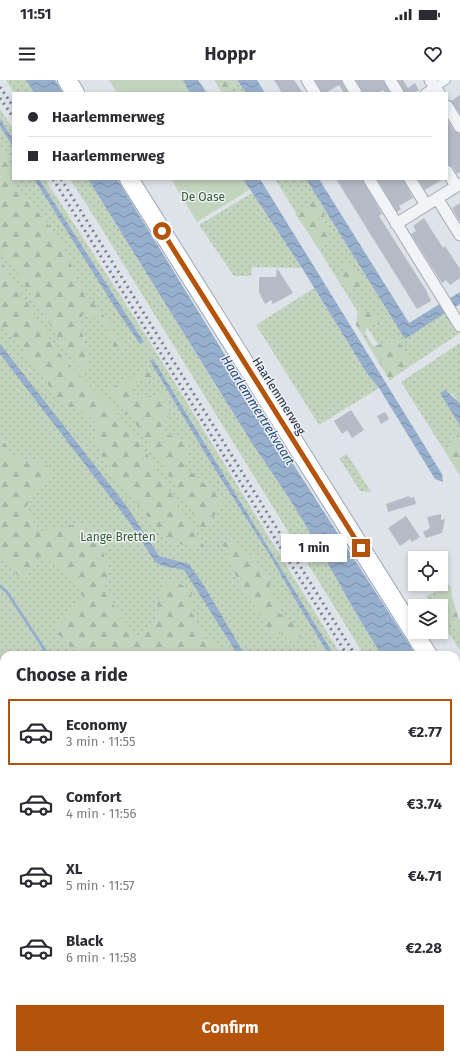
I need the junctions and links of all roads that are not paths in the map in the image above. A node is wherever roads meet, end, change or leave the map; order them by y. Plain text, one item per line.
1 (67, 80) edge
2 (81, 80) edge
3 (307, 80) edge
4 (348, 80) edge
5 (390, 80) edge
6 (446, 80) edge
7 (435, 87) edge
8 (75, 92) edge
9 (88, 92) edge
10 (314, 92) edge
11 (355, 92) edge
12 (397, 92) edge
13 (448, 108) edge
14 (460, 127) edge
15 (448, 172) edge
16 (130, 180) edge
17 (144, 180) edge
18 (369, 180) edge
19 (411, 180) edge
20 (458, 185) edge
21 (437, 198) junction
22 (426, 205) junction
23 (396, 224) junction
24 (460, 235) edge
25 (460, 326) edge
26 (408, 601) edge
27 (432, 639) edge
28 (425, 651) edge
29 (439, 651) edge

1 - 8 main road
2 - 9 main road
3 - 10 street
4 - 11 street
5 - 12 street
6 - 7 street
13 - 14 street
15 - 20 street
16 - 28 main road, Haarlemmerweg
17 - 26 main road, Haarlemmerweg
18 - 23 street
19 - 22 street
20 - 21 street
21 - 22 street
21 - 24 street
22 - 23 street
23 - 25 street
27 - 29 main road

